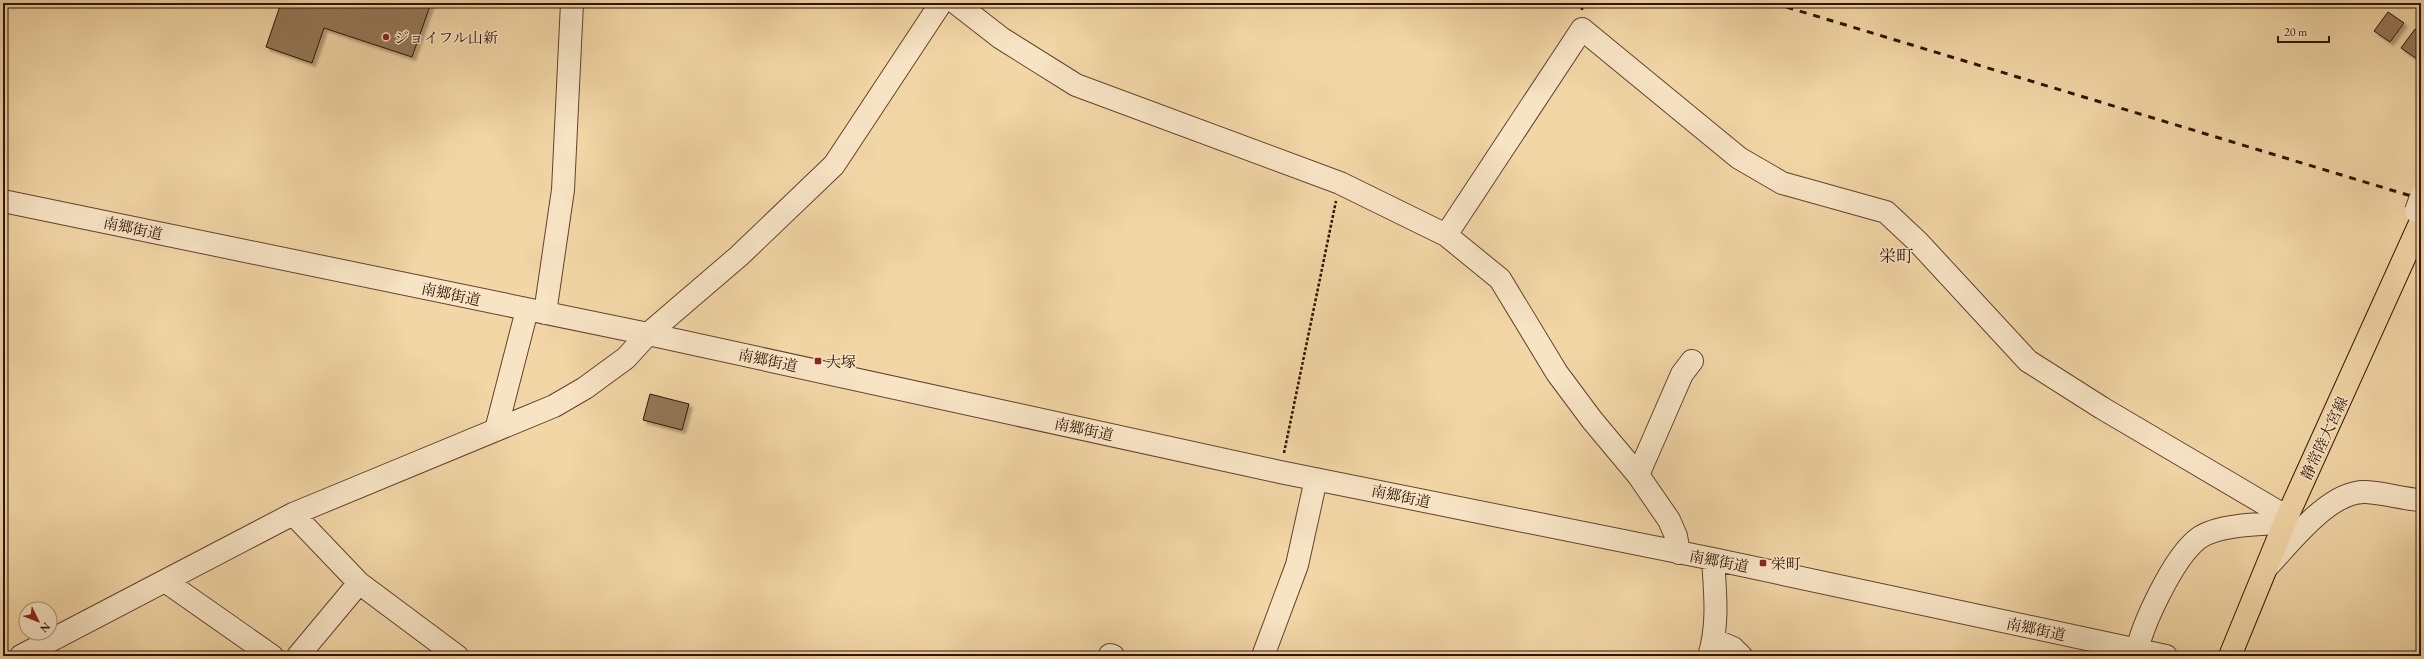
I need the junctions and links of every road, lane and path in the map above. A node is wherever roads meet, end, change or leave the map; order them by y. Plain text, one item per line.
1 (572, 3) edge
2 (941, 3) edge
3 (956, 3) edge
4 (1340, 183) junction
5 (3, 201) edge
6 (2419, 210) edge
7 (1446, 235) junction
8 (536, 311) junction
9 (648, 334) junction
10 (1692, 361) dead end
11 (496, 430) junction
12 (1280, 472) junction
13 (1638, 475) junction
14 (1316, 479) junction
15 (2421, 500) edge
16 (293, 514) junction
17 (2287, 520) junction
18 (1679, 553) junction
19 (1713, 559) junction
20 (2268, 566) junction
21 (165, 581) junction
22 (359, 583) junction
23 (1711, 648) edge
24 (2136, 653) edge
25 (21, 656) edge
26 (272, 656) edge
27 (298, 656) edge
28 (457, 656) edge
29 (1263, 656) edge
30 (1741, 656) edge
31 (2166, 656) edge
32 (2230, 656) edge

1 - 8 street
2 - 9 street
3 - 4 street
4 - 7 street
4 - 12 path
5 - 8 street, 南郷街道
6 - 17 main road, 静常陸大宮線
7 - 13 street
7 - 17 street
8 - 9 street, 南郷街道
8 - 11 street
9 - 11 street
9 - 12 street, 南郷街道
10 - 13 street
11 - 16 street
12 - 14 street, 南郷街道
13 - 18 street
14 - 18 street, 南郷街道
14 - 29 street
15 - 20 street
16 - 21 street
16 - 22 street
17 - 20 main road, 静常陸大宮線
17 - 24 street
18 - 19 street, 南郷街道
19 - 23 street
19 - 24 street, 南郷街道
20 - 32 main road, 静常陸大宮線
21 - 25 street
21 - 26 street
22 - 27 street
22 - 28 street
23 - 30 street
24 - 31 street, 南郷街道

